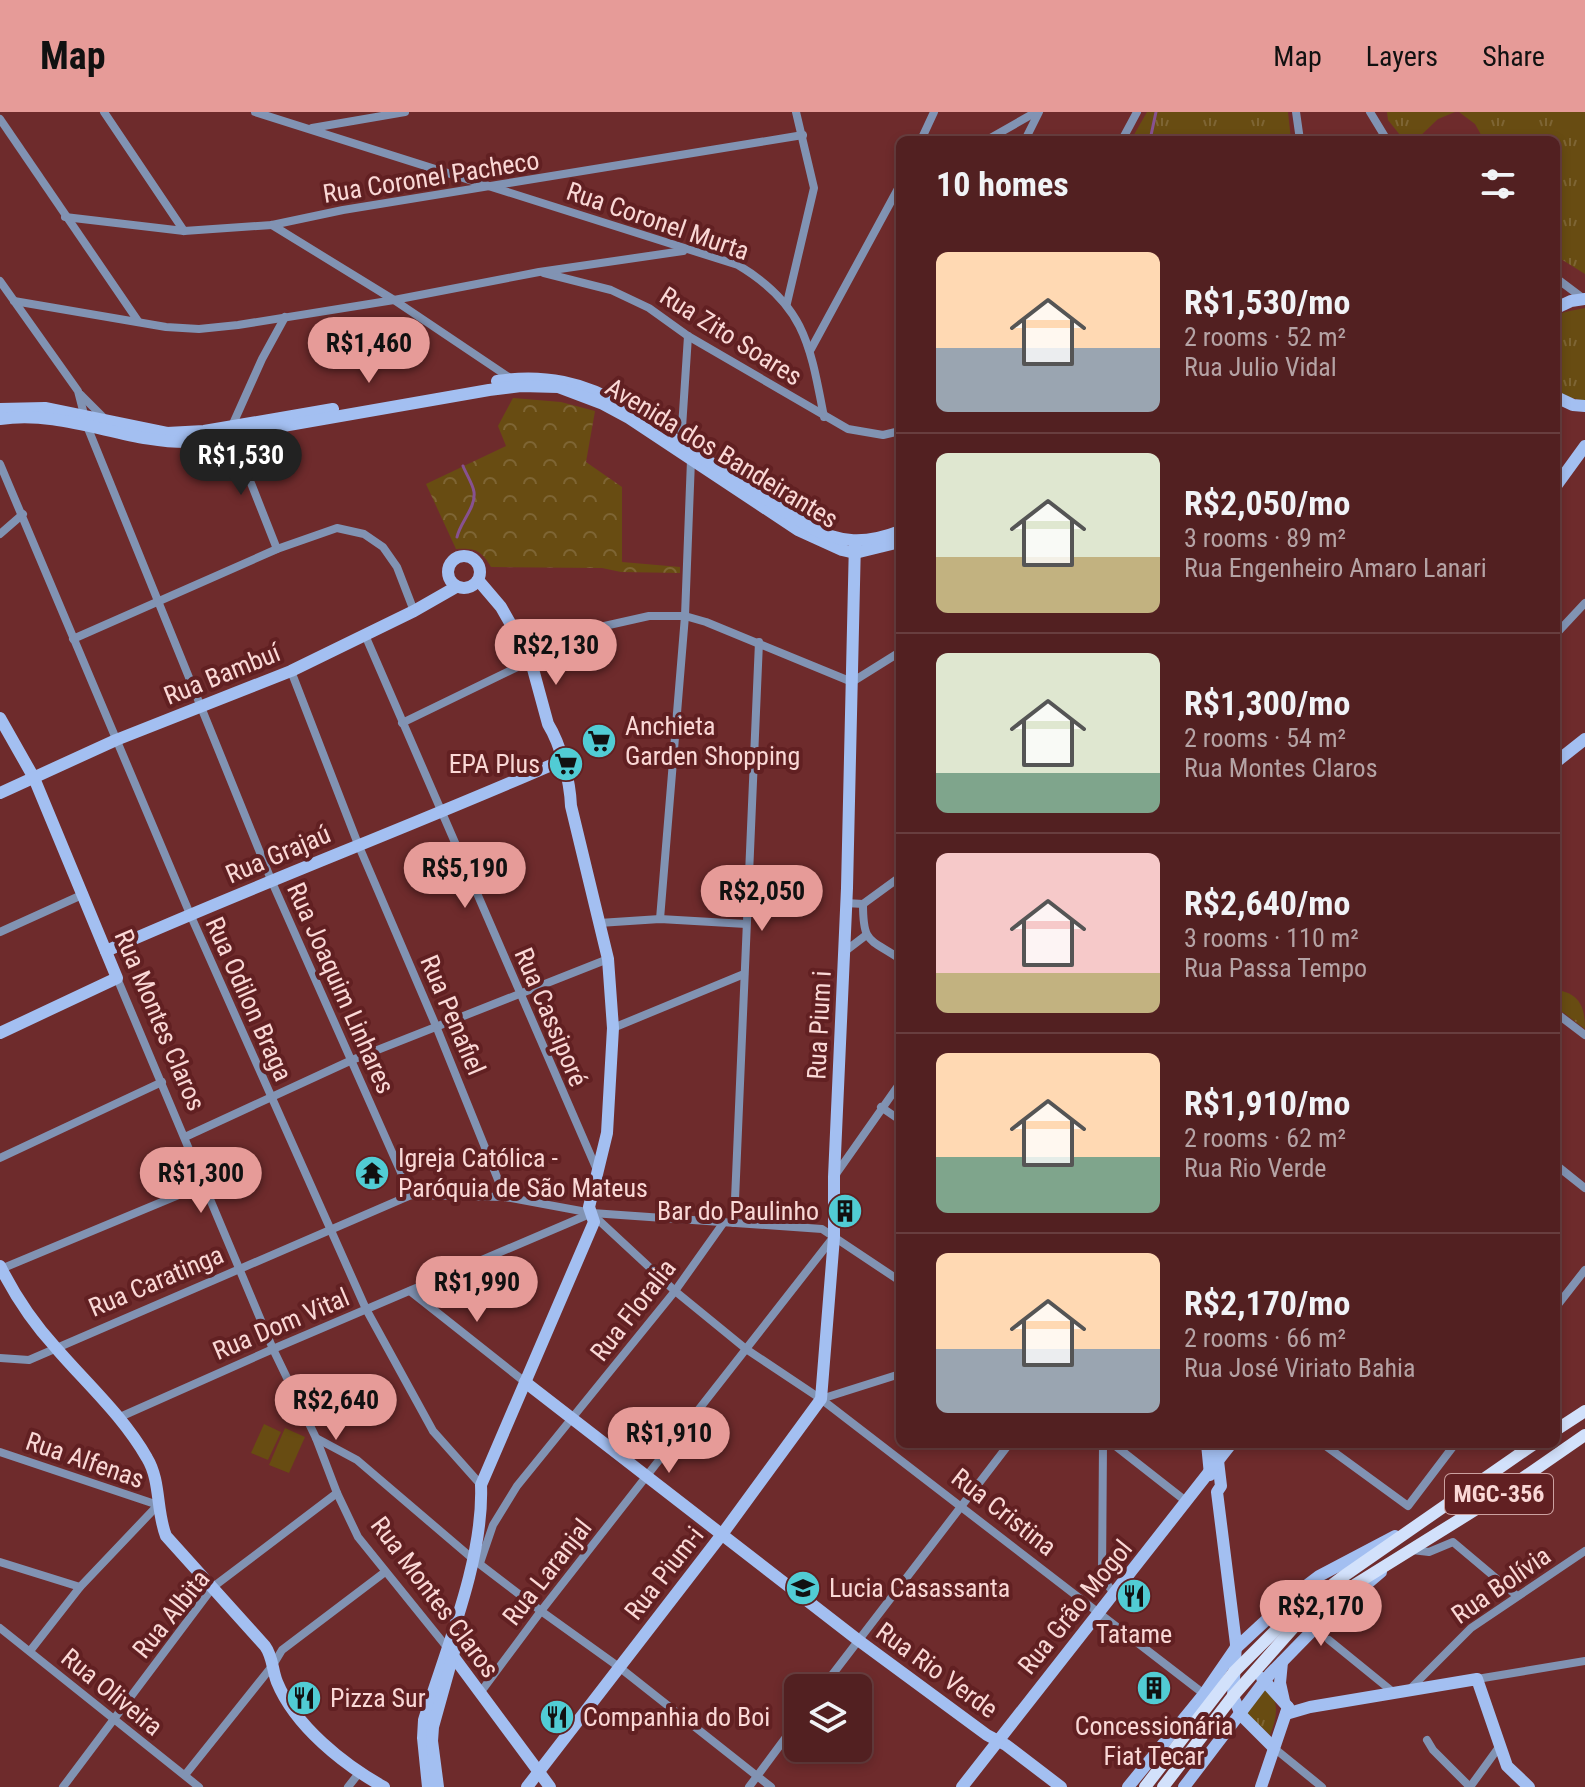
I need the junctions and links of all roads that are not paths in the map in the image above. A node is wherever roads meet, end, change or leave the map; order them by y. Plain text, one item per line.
1 (104, 112) edge
2 (255, 112) edge
3 (405, 112) edge
4 (796, 112) edge
5 (934, 112) edge
6 (1038, 112) edge
7 (1137, 112) edge
8 (1296, 112) edge
9 (1370, 112) edge
10 (0, 119) edge
11 (307, 129) junction
12 (803, 135) junction
13 (923, 136) edge
14 (994, 136) edge
15 (1027, 136) edge
16 (1124, 136) edge
17 (1299, 136) edge
18 (1385, 136) edge
19 (494, 187) junction
20 (896, 194) edge
21 (65, 217) junction
22 (272, 225) junction
23 (184, 231) junction
24 (687, 251) junction
25 (539, 272) junction
26 (0, 281) edge
27 (1560, 281) edge
28 (1585, 299) edge
29 (394, 300) junction
30 (14, 301) junction
31 (787, 303) junction
32 (1560, 306) edge
33 (285, 317) junction
34 (138, 321) junction
35 (688, 336) junction
36 (811, 349) junction
37 (516, 383) junction
38 (78, 391) junction
39 (1560, 399) edge
40 (1585, 406) edge
41 (0, 409) edge
42 (824, 417) junction
43 (0, 419) edge
44 (86, 421) junction
45 (109, 422) junction
46 (232, 430) junction
47 (896, 432) edge
48 (681, 443) junction
49 (1585, 446) edge
50 (691, 460) junction
51 (0, 464) edge
52 (1560, 480) edge
53 (23, 514) junction
54 (896, 532) edge
55 (0, 534) edge
56 (896, 542) edge
57 (851, 548) junction
58 (277, 549) junction
59 (160, 602) junction
60 (1585, 603) edge
61 (414, 611) junction
62 (1585, 612) edge
63 (685, 616) junction
64 (1569, 620) junction
65 (1560, 630) edge
66 (365, 635) junction
67 (73, 639) junction
68 (759, 642) junction
69 (896, 654) edge
70 (530, 658) junction
71 (291, 671) junction
72 (852, 682) junction
73 (200, 707) junction
74 (0, 718) edge
75 (402, 723) junction
76 (548, 724) junction
77 (1585, 739) edge
78 (116, 740) junction
79 (1560, 759) edge
80 (556, 763) junction
81 (34, 778) junction
82 (0, 793) edge
83 (571, 806) junction
84 (441, 813) junction
85 (358, 844) junction
86 (896, 880) edge
87 (272, 882) junction
88 (847, 888) junction
89 (84, 894) junction
90 (846, 903) junction
91 (863, 904) junction
92 (190, 914) junction
93 (660, 919) junction
94 (599, 923) junction
95 (746, 924) junction
96 (0, 932) edge
97 (865, 936) junction
98 (106, 951) junction
99 (844, 952) junction
100 (896, 956) edge
101 (608, 959) junction
102 (744, 974) junction
103 (117, 978) junction
104 (518, 993) junction
105 (1560, 1016) edge
106 (436, 1026) junction
107 (613, 1028) junction
108 (0, 1033) edge
109 (1585, 1035) edge
110 (352, 1060) junction
111 (162, 1082) junction
112 (896, 1088) edge
113 (270, 1097) junction
114 (881, 1107) junction
115 (896, 1117) edge
116 (185, 1137) junction
117 (835, 1138) junction
118 (859, 1140) junction
119 (587, 1150) junction
120 (603, 1156) junction
121 (0, 1158) edge
122 (1560, 1168) edge
123 (597, 1171) junction
124 (834, 1177) junction
125 (205, 1184) junction
126 (1585, 1188) edge
127 (411, 1195) junction
128 (505, 1197) junction
129 (592, 1213) junction
130 (729, 1223) junction
131 (330, 1228) junction
132 (834, 1237) junction
133 (828, 1250) junction
134 (0, 1267) edge
135 (239, 1267) junction
136 (1585, 1270) edge
137 (896, 1278) edge
138 (410, 1291) junction
139 (675, 1291) junction
140 (1560, 1302) edge
141 (366, 1309) junction
142 (54, 1347) junction
143 (273, 1349) junction
144 (746, 1349) junction
145 (0, 1358) edge
146 (896, 1375) edge
147 (525, 1382) junction
148 (821, 1399) junction
149 (1585, 1411) edge
150 (120, 1417) junction
151 (571, 1420) junction
152 (1560, 1427) edge
153 (1585, 1435) edge
154 (316, 1438) junction
155 (1006, 1448) edge
156 (1103, 1448) edge
157 (1119, 1448) edge
158 (1207, 1448) edge
159 (1217, 1448) edge
160 (1228, 1448) edge
161 (1328, 1448) edge
162 (1452, 1448) edge
163 (1528, 1448) edge
164 (0, 1452) edge
165 (1219, 1459) junction
166 (357, 1460) junction
167 (326, 1464) junction
168 (1209, 1471) junction
169 (647, 1477) junction
170 (481, 1485) junction
171 (1215, 1489) junction
172 (337, 1493) junction
173 (1190, 1497) junction
174 (158, 1505) junction
175 (960, 1507) junction
176 (1414, 1527) junction
177 (723, 1533) junction
178 (1412, 1549) junction
179 (1585, 1551) edge
180 (476, 1561) junction
181 (0, 1562) edge
182 (1390, 1565) junction
183 (385, 1572) junction
184 (80, 1587) junction
185 (213, 1587) junction
186 (1115, 1595) junction
187 (1516, 1595) junction
188 (541, 1611) junction
189 (1100, 1614) junction
190 (1233, 1623) junction
191 (0, 1628) edge
192 (1250, 1636) junction
193 (858, 1640) junction
194 (1329, 1640) dead end
195 (1235, 1649) junction
196 (30, 1651) junction
197 (450, 1652) junction
198 (1585, 1661) edge
199 (1282, 1662) junction
200 (1252, 1664) junction
201 (273, 1665) junction
202 (619, 1667) junction
203 (1234, 1672) junction
204 (832, 1674) edge
205 (1477, 1679) junction
206 (1264, 1682) junction
207 (1409, 1690) junction
208 (1393, 1692) junction
209 (480, 1693) junction
210 (1204, 1694) junction
211 (1233, 1696) junction
212 (1286, 1707) junction
213 (1241, 1715) junction
214 (115, 1720) junction
215 (784, 1740) edge
216 (1273, 1740) junction
217 (1427, 1740) dead end
218 (996, 1741) junction
219 (1499, 1747) junction
220 (1507, 1766) junction
221 (1487, 1767) junction
222 (359, 1773) junction
223 (539, 1773) junction
224 (185, 1775) junction
225 (757, 1776) junction
226 (1148, 1784) edge
227 (63, 1787) edge
228 (199, 1787) edge
229 (348, 1787) edge
230 (384, 1787) edge
231 (428, 1787) edge
232 (438, 1787) edge
233 (527, 1787) edge
234 (550, 1787) edge
235 (749, 1787) edge
236 (771, 1787) edge
237 (962, 1787) edge
238 (1061, 1787) edge
239 (1128, 1787) edge
240 (1163, 1787) edge
241 (1184, 1787) edge
242 (1261, 1787) edge
243 (1322, 1787) edge
244 (1470, 1787) edge
245 (1529, 1787) edge

1 - 23 street
2 - 11 street, Rua Coronel Murta
3 - 11 street
4 - 12 street
5 - 13 street
6 - 14 street
6 - 15 street
7 - 16 street
8 - 17 street
9 - 18 street
10 - 21 street
11 - 19 street, Rua Coronel Murta
12 - 19 street, Rua Coronel Pacheco
12 - 31 street
19 - 22 street, Rua Coronel Pacheco
19 - 24 street, Rua Coronel Murta
20 - 36 street
21 - 23 street, Rua Coronel Pacheco
21 - 34 street
22 - 23 street, Rua Coronel Pacheco
22 - 29 street
24 - 25 street
24 - 31 street, Rua Coronel Murta
25 - 29 street
25 - 35 street, Rua Zito Soares
26 - 30 street
27 - 28 street
28 - 32 street
29 - 33 street
29 - 37 street
30 - 34 street
30 - 38 street
31 - 36 street, Rua Coronel Murta
33 - 34 street
33 - 46 street
35 - 42 street, Rua Zito Soares
35 - 48 street
36 - 42 street, Rua Coronel Murta
37 - 46 street, Avenida dos Bandeirantes
37 - 48 street, Avenida dos Bandeirantes
37 - 50 street, Avenida dos Bandeirantes
38 - 44 street, Rua Joaquim Linhares
38 - 45 street
39 - 40 street
41 - 44 street, Avenida dos Bandeirantes
42 - 47 street, Rua Zito Soares
43 - 44 street, Avenida dos Bandeirantes
44 - 45 street, Avenida dos Bandeirantes
44 - 46 street, Avenida dos Bandeirantes
44 - 59 street, Rua Joaquim Linhares
45 - 46 street, Avenida dos Bandeirantes
46 - 58 street
48 - 57 street, Avenida dos Bandeirantes
49 - 52 street
50 - 57 street, Avenida dos Bandeirantes
50 - 63 street
51 - 53 street, Rua Odilon Braga
53 - 55 street
53 - 67 street, Rua Odilon Braga
54 - 57 street, Avenida dos Bandeirantes
56 - 57 street, Avenida dos Bandeirantes
57 - 72 street, Rua Pium i
58 - 59 street
58 - 61 street
59 - 67 street
59 - 73 street, Rua Joaquim Linhares
60 - 64 street
61 - 66 street, Rua Bambuí
61 - 70 street, Rua Bambuí
62 - 64 street
63 - 68 street
63 - 70 street
63 - 93 street
64 - 65 street
66 - 71 street, Rua Bambuí
66 - 75 street, Rua Cassiporé
67 - 78 street, Rua Odilon Braga
68 - 72 street
68 - 95 street
69 - 72 street
70 - 75 street
70 - 76 street
71 - 73 street, Rua Bambuí
71 - 85 street, Rua Penafiel
72 - 88 street, Rua Pium i
73 - 78 street, Rua Bambuí
73 - 87 street, Rua Joaquim Linhares
74 - 81 street, Rua Montes Claros
75 - 84 street, Rua Cassiporé
76 - 80 street
76 - 83 street
77 - 79 street
78 - 81 street, Rua Bambuí
78 - 92 street, Rua Odilon Braga
80 - 83 street
80 - 84 street, Rua Grajaú
81 - 82 street, Rua Bambuí
81 - 89 street, Rua Montes Claros
83 - 94 street
84 - 85 street, Rua Grajaú
84 - 104 street, Rua Cassiporé
85 - 87 street, Rua Grajaú
85 - 106 street, Rua Penafiel
86 - 91 street
87 - 92 street, Rua Grajaú
87 - 110 street, Rua Joaquim Linhares
88 - 90 street, Rua Pium i
88 - 91 street
89 - 96 street
89 - 98 street, Rua Montes Claros
90 - 91 street
90 - 99 street, Rua Pium i
91 - 97 street
92 - 98 street, Rua Grajaú
92 - 113 street, Rua Odilon Braga
93 - 94 street
93 - 95 street
94 - 101 street
95 - 102 street
97 - 99 street
97 - 100 street
98 - 103 street, Rua Montes Claros
99 - 117 street, Rua Pium i
101 - 104 street
101 - 107 street
102 - 107 street
102 - 130 street
103 - 108 street
103 - 111 street, Rua Montes Claros
104 - 106 street
104 - 119 street, Rua Cassiporé
105 - 109 street
106 - 110 street
106 - 128 street, Rua Penafiel
107 - 120 street
110 - 113 street
110 - 127 street, Rua Joaquim Linhares
111 - 116 street, Rua Montes Claros
111 - 121 street
112 - 114 street
113 - 116 street
113 - 131 street, Rua Odilon Braga
114 - 115 street
114 - 118 street
116 - 125 street, Rua Montes Claros
117 - 118 street
117 - 124 street, Rua Pium i
118 - 124 street
119 - 120 street
119 - 123 street, Rua Cassiporé
120 - 123 street
120 - 129 street
122 - 126 street
123 - 129 street
124 - 132 street, Rua Pium i
125 - 134 street
125 - 135 street, Rua Montes Claros
127 - 128 street, Rua Caratinga
127 - 131 street, Rua Caratinga
128 - 129 street, Rua Caratinga
129 - 130 street, Rua Caratinga
129 - 138 street, Rua Dom Vital
129 - 139 street, Rua Cristina
129 - 147 street
130 - 132 street, Rua Caratinga
130 - 139 street, Rua Floralia
131 - 135 street, Rua Caratinga
131 - 141 street, Rua Odilon Braga
132 - 133 street
132 - 137 street, Rua Caratinga
133 - 144 street, Rua Laranjal
133 - 148 street
134 - 142 street
135 - 142 street, Rua Caratinga
135 - 143 street, Rua Montes Claros
136 - 140 street
138 - 141 street, Rua Dom Vital
138 - 147 street, Rua Rio Verde
139 - 144 street, Rua Cristina
139 - 151 street, Rua Floralia
141 - 143 street, Rua Dom Vital
141 - 170 street, Rua Odilon Braga
142 - 145 street, Rua Caratinga
142 - 150 street
143 - 150 street, Rua Dom Vital
143 - 154 street, Rua Montes Claros
144 - 148 street, Rua Cristina
144 - 169 street, Rua Laranjal
146 - 148 street
147 - 151 street, Rua Rio Verde
147 - 170 street
148 - 175 street, Rua Cristina
148 - 177 street, Rua Pium-i
149 - 152 main road
150 - 174 street
151 - 169 street, Rua Rio Verde
151 - 180 street, Rua Floralia
153 - 178 main road, MGC-356
154 - 166 street
154 - 167 street, Rua Montes Claros
155 - 175 street
156 - 186 street
157 - 173 street
158 - 168 street
159 - 165 street
160 - 165 street, Rua Grão Mogol
161 - 162 street
163 - 176 main road, MGC-356
164 - 174 street, Rua Alfenas
165 - 168 street, Rua Grão Mogol
165 - 171 street
166 - 167 street
166 - 180 street
167 - 172 street, Rua Montes Claros
168 - 171 street
168 - 173 street, Rua Grão Mogol
169 - 177 street, Rua Rio Verde
169 - 188 street, Rua Laranjal
170 - 180 street
171 - 173 street
171 - 190 street
172 - 183 street, Rua Montes Claros
172 - 185 street, Rua Albita
173 - 186 street, Rua Grão Mogol
174 - 184 street
174 - 185 street
175 - 189 street, Rua Cristina
175 - 193 street
176 - 192 street, MGC-356
176 - 200 main road, MGC-356
177 - 193 street, Rua Rio Verde
177 - 202 street, Rua Pium-i
178 - 182 main road, MGC-356
178 - 187 street
179 - 187 street, Rua Bolívia
180 - 188 street
180 - 197 street
181 - 184 street
182 - 199 street, MGC-356
182 - 200 main road, MGC-356
183 - 197 street, Rua Montes Claros
183 - 201 street
184 - 196 street
185 - 201 street
185 - 214 street, Rua Albita
186 - 189 street, Rua Grão Mogol
187 - 207 street, Rua Bolívia
188 - 202 street
188 - 209 street, Rua Laranjal
189 - 210 street, Rua Cristina
189 - 218 street, Rua Grão Mogol
190 - 192 street
190 - 195 street
191 - 196 street, Rua Oliveira
192 - 195 street, MGC-356
193 - 204 street
193 - 218 street, Rua Rio Verde
194 - 208 street
195 - 200 street
195 - 203 street
195 - 210 street, MGC-356
196 - 214 street, Rua Oliveira
197 - 209 street, Rua Montes Claros
197 - 231 street
197 - 232 street
198 - 205 street
199 - 206 street, MGC-356
199 - 212 street
200 - 203 main road, MGC-356
200 - 206 street
200 - 211 main road, MGC-356
201 - 222 street
201 - 224 street
202 - 223 street, Rua Pium-i
202 - 225 street
203 - 211 street
203 - 226 main road, MGC-356
205 - 207 street
205 - 219 street
206 - 212 street
206 - 213 street, MGC-356
207 - 208 street
208 - 212 street
209 - 223 street, Rua Montes Claros
210 - 239 street, MGC-356
211 - 213 street
211 - 240 main road, MGC-356
212 - 216 street
213 - 216 street
213 - 241 street, MGC-356
214 - 224 street, Rua Oliveira
214 - 227 street, Rua Albita
215 - 225 street
216 - 242 street
216 - 243 street
217 - 244 street
218 - 237 street, Rua Grão Mogol
218 - 238 street, Rua Rio Verde
219 - 220 street
219 - 221 street
220 - 221 street
220 - 245 street
221 - 244 street
222 - 229 street
222 - 230 street
223 - 233 street, Rua Pium-i
223 - 234 street, Rua Montes Claros
224 - 228 street, Rua Oliveira
225 - 235 street
225 - 236 street

